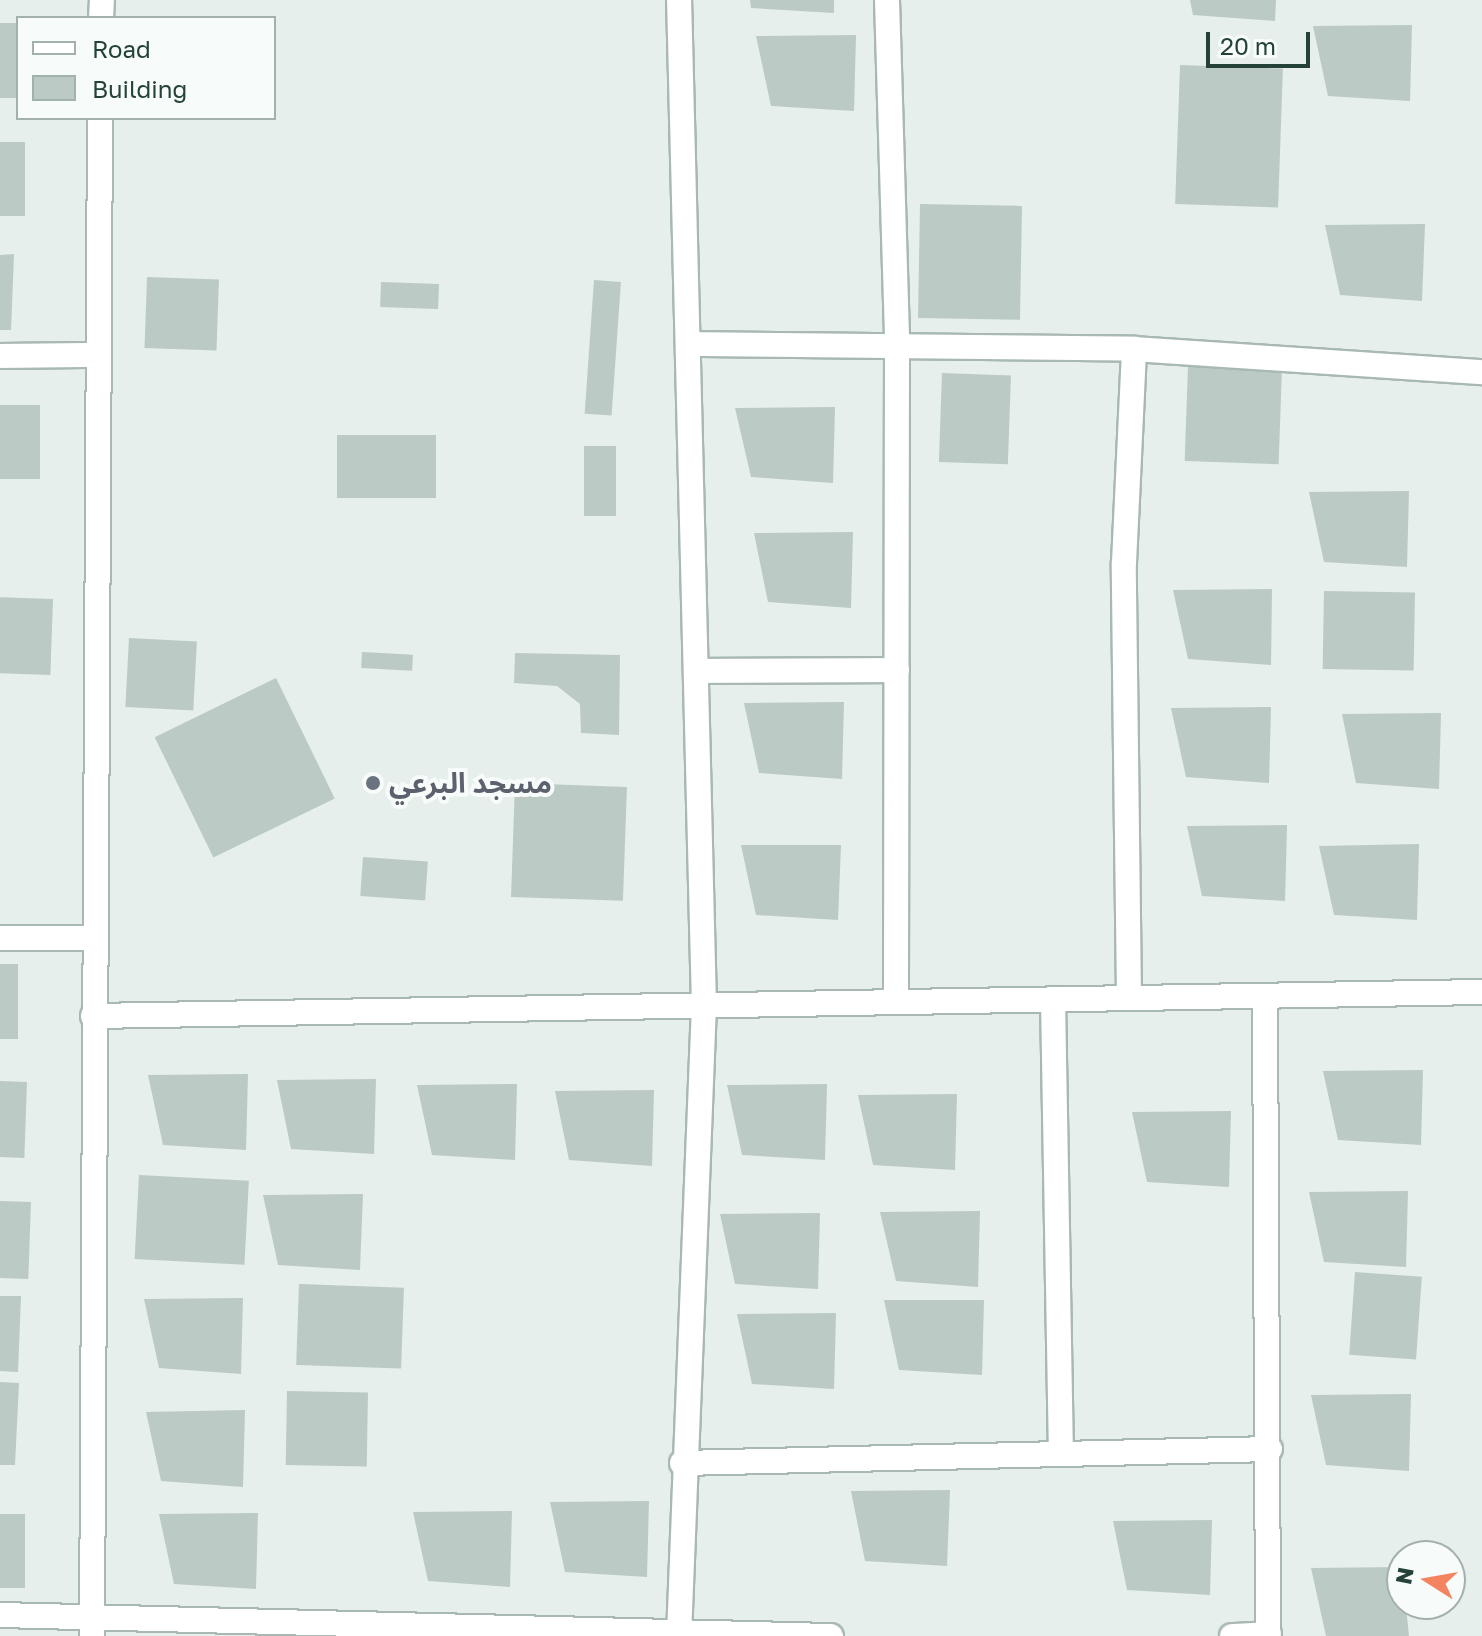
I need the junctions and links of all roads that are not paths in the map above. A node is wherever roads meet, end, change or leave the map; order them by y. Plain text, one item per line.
1 (679, 0) edge
2 (887, 0) edge
3 (100, 120) edge
4 (691, 344) junction
5 (897, 346) junction
6 (1134, 349) junction
7 (96, 355) junction
8 (0, 356) edge
9 (1482, 372) edge
10 (897, 670) junction
11 (697, 671) junction
12 (0, 938) edge
13 (96, 938) junction
14 (1482, 992) edge
15 (1265, 996) junction
16 (1129, 998) junction
17 (1053, 999) junction
18 (896, 1002) junction
19 (704, 1006) junction
20 (93, 1016) junction
21 (1270, 1449) junction
22 (1061, 1452) junction
23 (682, 1463) junction
24 (0, 1615) edge
25 (92, 1626) edge
26 (679, 1631) edge
27 (1268, 1635) edge
28 (831, 1636) edge
29 (1232, 1636) edge

1 - 4 street
2 - 5 street
3 - 7 street
4 - 5 street
4 - 11 street
5 - 6 street
5 - 10 street
6 - 9 street
6 - 16 street
7 - 8 street
7 - 13 street
10 - 11 street
10 - 18 street
11 - 19 street
12 - 13 street
13 - 20 street
14 - 15 street
15 - 16 street
15 - 21 street
16 - 17 street
17 - 18 street
17 - 22 street
18 - 19 street
19 - 20 street
19 - 23 street
20 - 25 street
21 - 22 street
21 - 27 street
22 - 23 street
23 - 26 street
24 - 25 street
25 - 26 street
26 - 28 street
27 - 29 street

